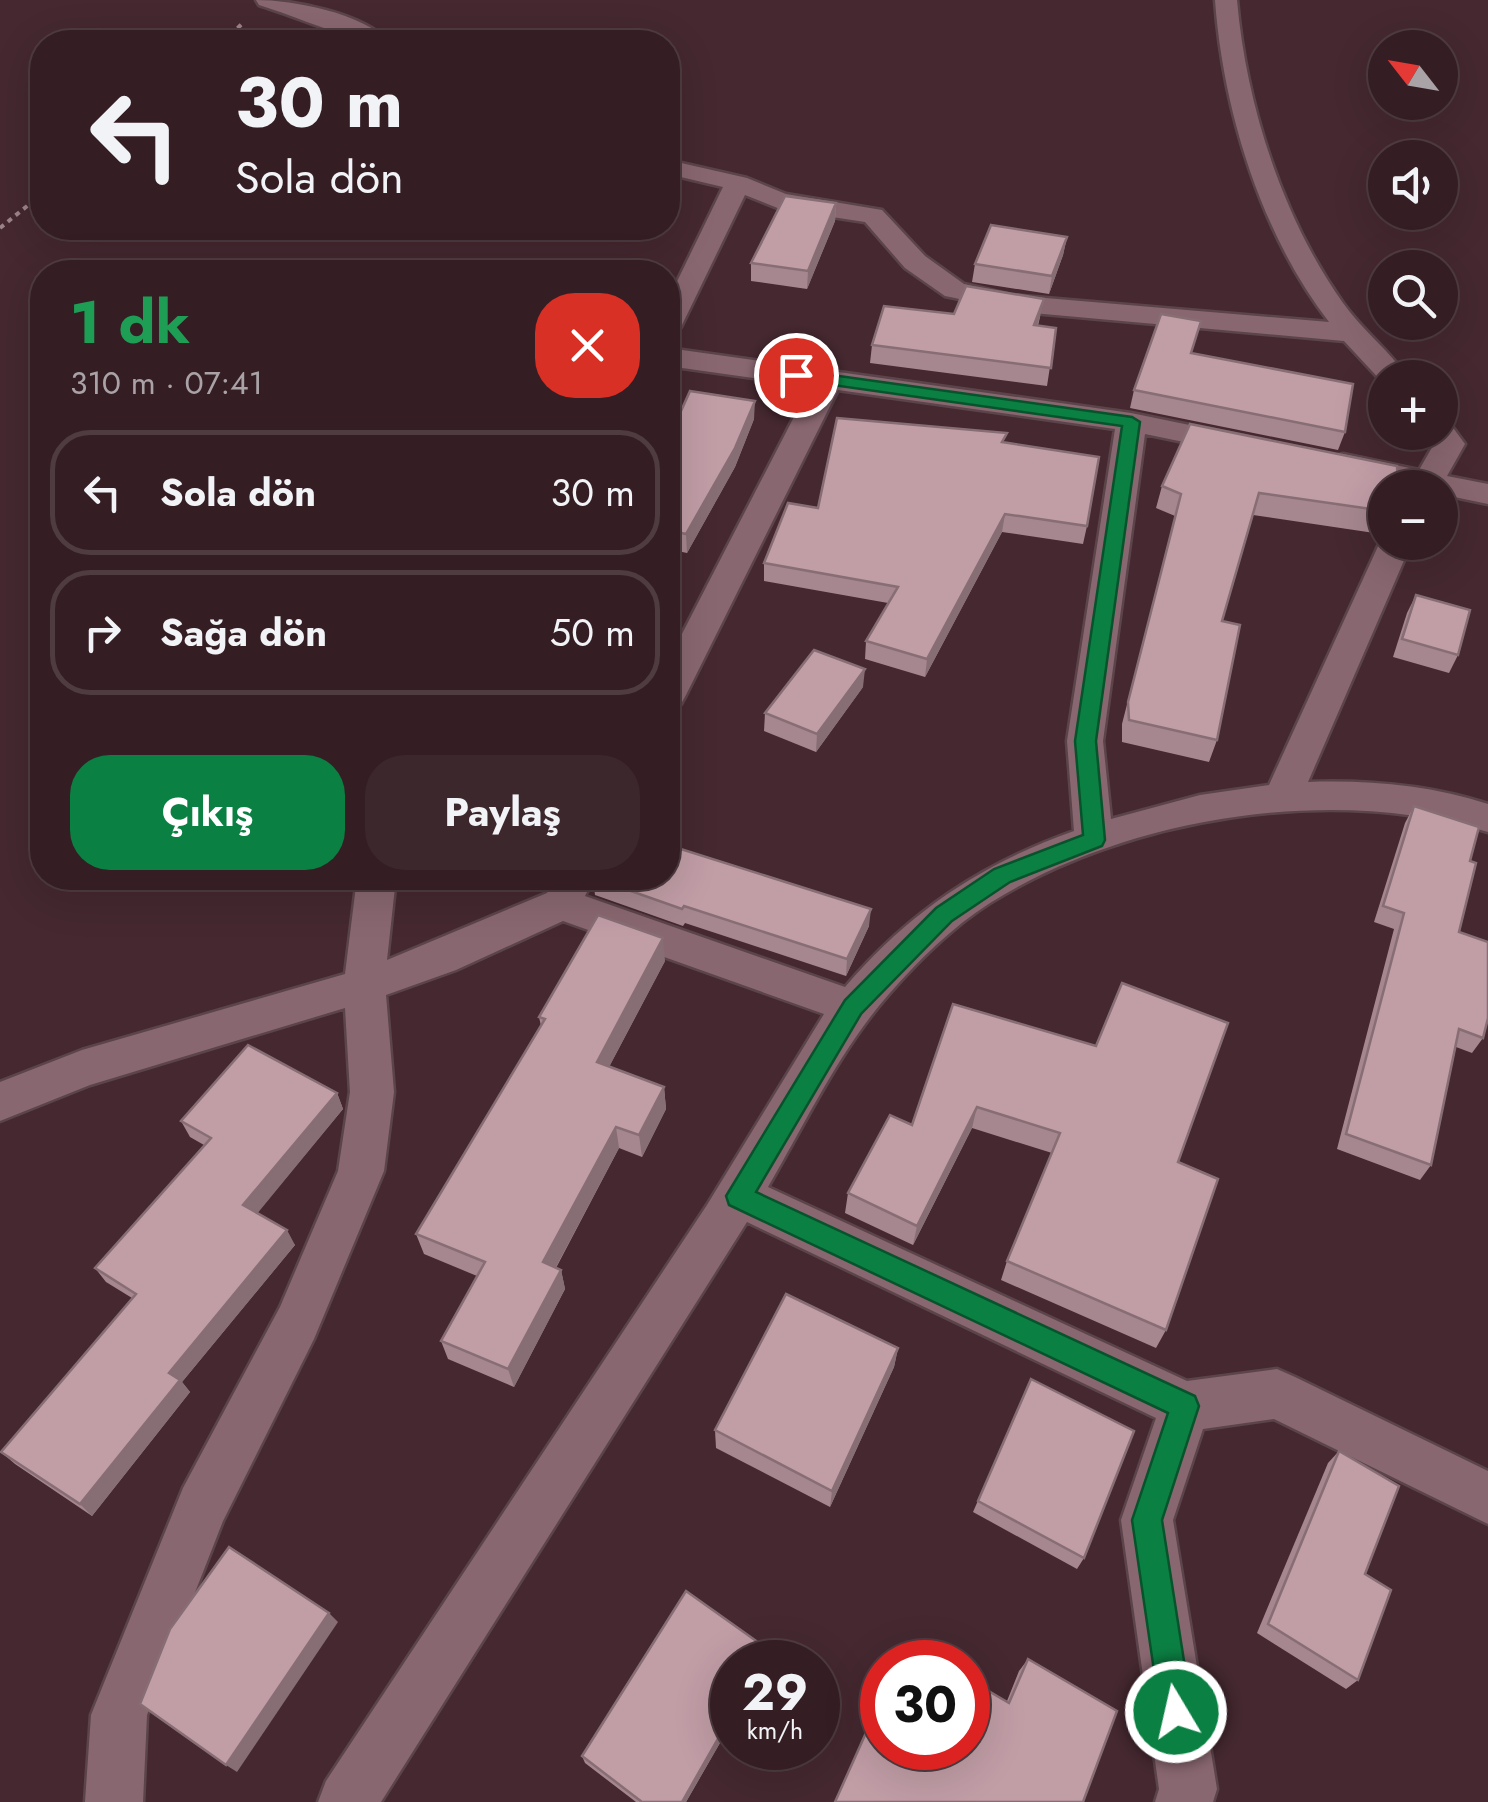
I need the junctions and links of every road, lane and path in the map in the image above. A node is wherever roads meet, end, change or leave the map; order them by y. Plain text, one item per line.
1 (267, 0) edge
2 (1226, 0) edge
3 (356, 30) edge
4 (680, 170) edge
5 (738, 183) junction
6 (30, 204) edge
7 (0, 228) edge
8 (680, 303) edge
9 (1355, 333) junction
10 (680, 359) edge
11 (1378, 360) edge
12 (828, 380) junction
13 (1132, 422) junction
14 (1273, 451) edge
15 (1312, 458) edge
16 (1368, 471) edge
17 (1458, 489) edge
18 (1488, 494) edge
19 (1388, 560) edge
20 (680, 672) edge
21 (1282, 797) junction
22 (1488, 818) edge
23 (1094, 840) junction
24 (375, 890) edge
25 (568, 891) edge
26 (364, 986) junction
27 (853, 1007) junction
28 (0, 1102) edge
29 (739, 1196) junction
30 (1185, 1406) junction
31 (1488, 1498) edge
32 (114, 1802) edge
33 (347, 1802) edge
34 (1184, 1802) edge

1 - 3 street
2 - 9 street
4 - 5 street
5 - 8 street
5 - 9 street
6 - 7 path
9 - 11 street
10 - 12 street
12 - 13 street
12 - 20 street
13 - 14 street
13 - 23 street
15 - 16 street
17 - 18 street
19 - 21 street
21 - 22 street
21 - 23 street
23 - 27 street
24 - 26 street
25 - 26 street
25 - 27 street
26 - 28 street
26 - 32 street
27 - 29 street
29 - 30 street
29 - 33 street
30 - 31 street
30 - 34 street

